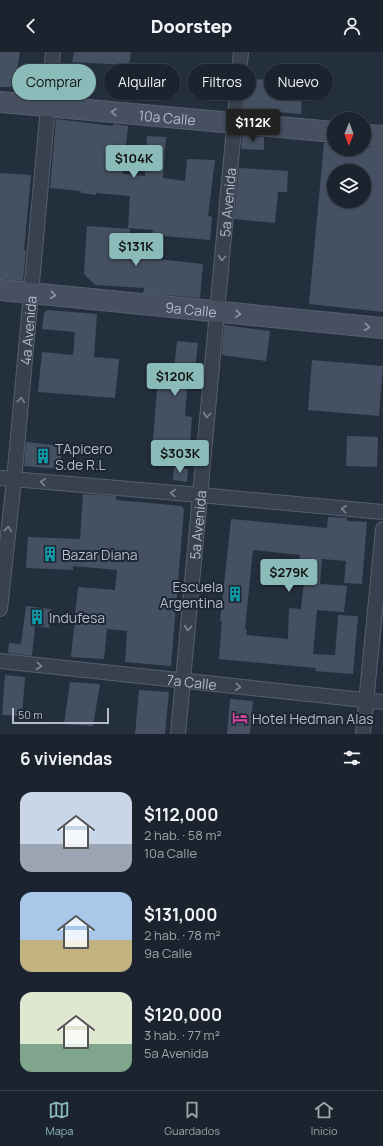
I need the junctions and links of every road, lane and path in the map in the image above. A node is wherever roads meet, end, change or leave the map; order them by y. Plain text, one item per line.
1 (53, 52) edge
2 (241, 52) edge
3 (0, 102) edge
4 (48, 106) junction
5 (235, 123) junction
6 (327, 131) edge
7 (371, 135) edge
8 (383, 136) edge
9 (0, 290) edge
10 (31, 293) junction
11 (217, 312) junction
12 (383, 328) edge
13 (7, 479) edge
14 (200, 495) junction
15 (383, 512) edge
16 (383, 529) edge
17 (0, 610) edge
18 (0, 661) edge
19 (183, 681) junction
20 (366, 700) junction
21 (383, 702) edge
22 (178, 734) edge
23 (362, 734) edge

1 - 4 street, 4a Avenida
2 - 5 street, 5a Avenida
3 - 4 main road, 10a Calle
5 -> 4 main road, 10a Calle
4 - 10 street, 4a Avenida
5 - 6 main road, 10a Calle
5 -> 11 street, 5a Avenida
7 - 8 main road
9 - 10 main road, 9a Calle
10 -> 11 main road, 9a Calle
13 -> 10 street, 4a Avenida
11 -> 12 main road, 9a Calle
11 -> 14 street, 5a Avenida
14 -> 13 street
17 -> 13 street, 4a Avenida
15 -> 14 street
14 -> 19 street, 5a Avenida
16 - 20 street
18 -> 19 street, 7a Calle
19 -> 20 street, 7a Calle
19 - 22 street, 5a Avenida
20 - 21 street, 7a Calle
20 - 23 street

